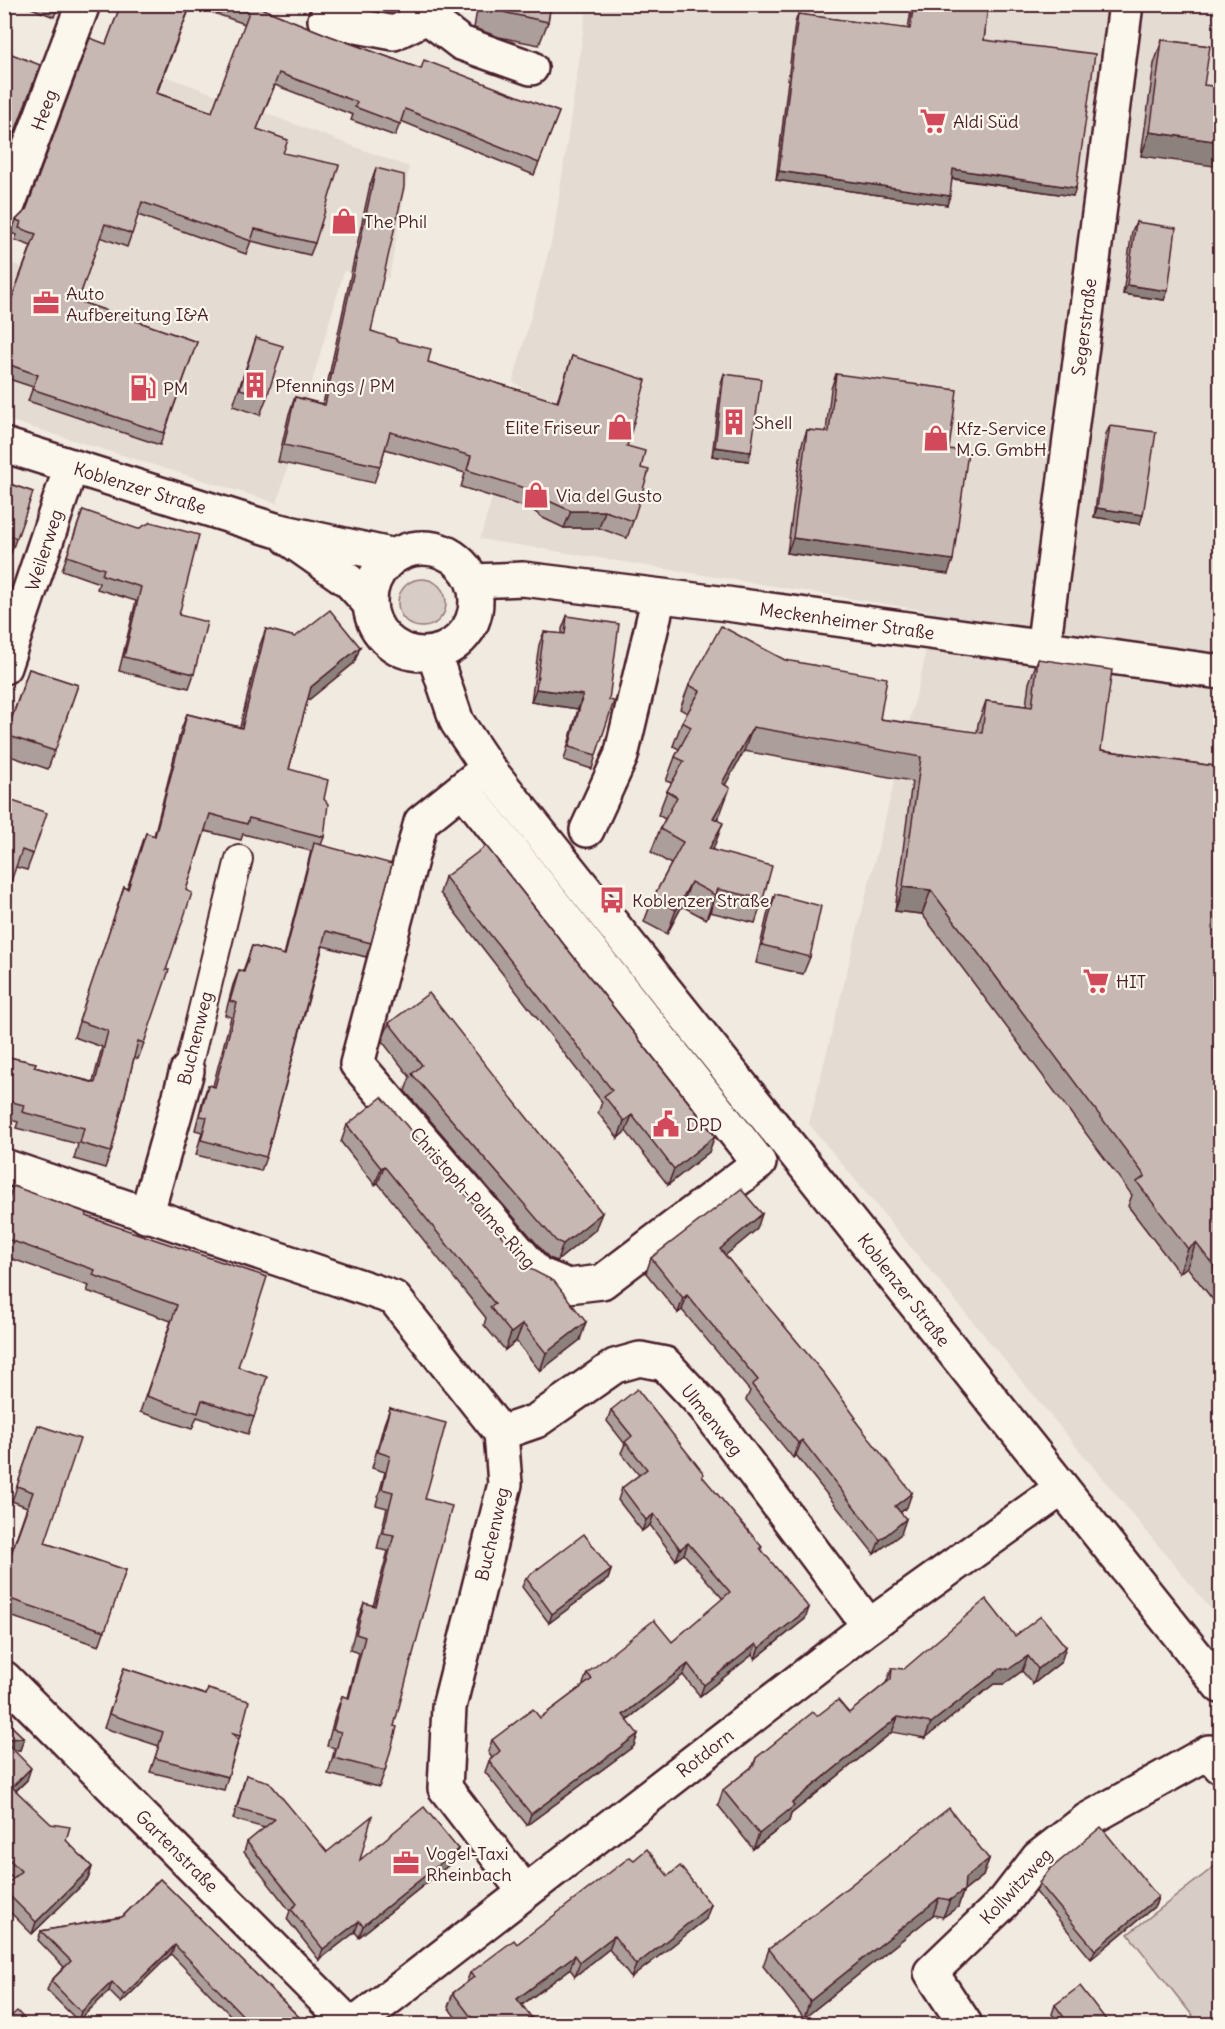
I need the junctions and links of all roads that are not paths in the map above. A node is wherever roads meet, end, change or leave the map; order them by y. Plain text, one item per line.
1 (82, 4) edge
2 (1126, 4) edge
3 (429, 11) edge
4 (325, 20) dead end
5 (531, 68) dead end
6 (4, 216) edge
7 (4, 445) edge
8 (72, 466) junction
9 (275, 530) junction
10 (395, 556) junction
11 (474, 581) junction
12 (659, 596) junction
13 (369, 603) junction
14 (1043, 649) junction
15 (434, 654) junction
16 (4, 667) edge
17 (1221, 672) edge
18 (488, 768) junction
19 (462, 789) junction
20 (587, 830) dead end
21 (239, 859) dead end
22 (187, 1071) joint
23 (786, 1141) junction
24 (759, 1162) junction
25 (4, 1166) edge
26 (146, 1216) junction
27 (501, 1432) junction
28 (1062, 1488) junction
29 (869, 1626) junction
30 (4, 1678) edge
31 (1221, 1686) edge
32 (1221, 1766) edge
33 (525, 1892) junction
34 (349, 2025) edge
35 (354, 2025) edge
36 (965, 2025) edge

1 - 6 street, Heeg
2 - 14 street, Segerstraße
3 - 4 street
3 - 5 street
7 - 8 street, Koblenzer Straße
8 - 9 street, Koblenzer Straße
8 - 16 street, Weilerweg
9 - 10 street, Koblenzer Straße
9 - 13 street, Koblenzer Straße
10 - 11 street
10 - 13 street
11 - 12 street, Meckenheimer Straße
11 - 15 street
12 - 14 street, Meckenheimer Straße
12 - 20 street
13 - 15 street
14 - 17 street, Meckenheimer Straße
15 - 18 street, Koblenzer Straße
18 - 19 street, Christoph-Palme-Ring
18 - 23 street, Koblenzer Straße
19 - 24 street
19 - 24 street, Christoph-Palme-Ring
21 - 22 street, Buchenweg
22 - 26 street, Buchenweg
23 - 24 street
23 - 28 street, Koblenzer Straße
25 - 26 street
26 - 27 street
27 - 29 street, Ulmenweg
27 - 33 street, Buchenweg
28 - 29 street, Rotdorn
28 - 31 street, Koblenzer Straße
29 - 33 street, Rotdorn
30 - 34 street, Gartenstraße
32 - 36 street, Kollwitzweg
33 - 35 street, Rotdorn

